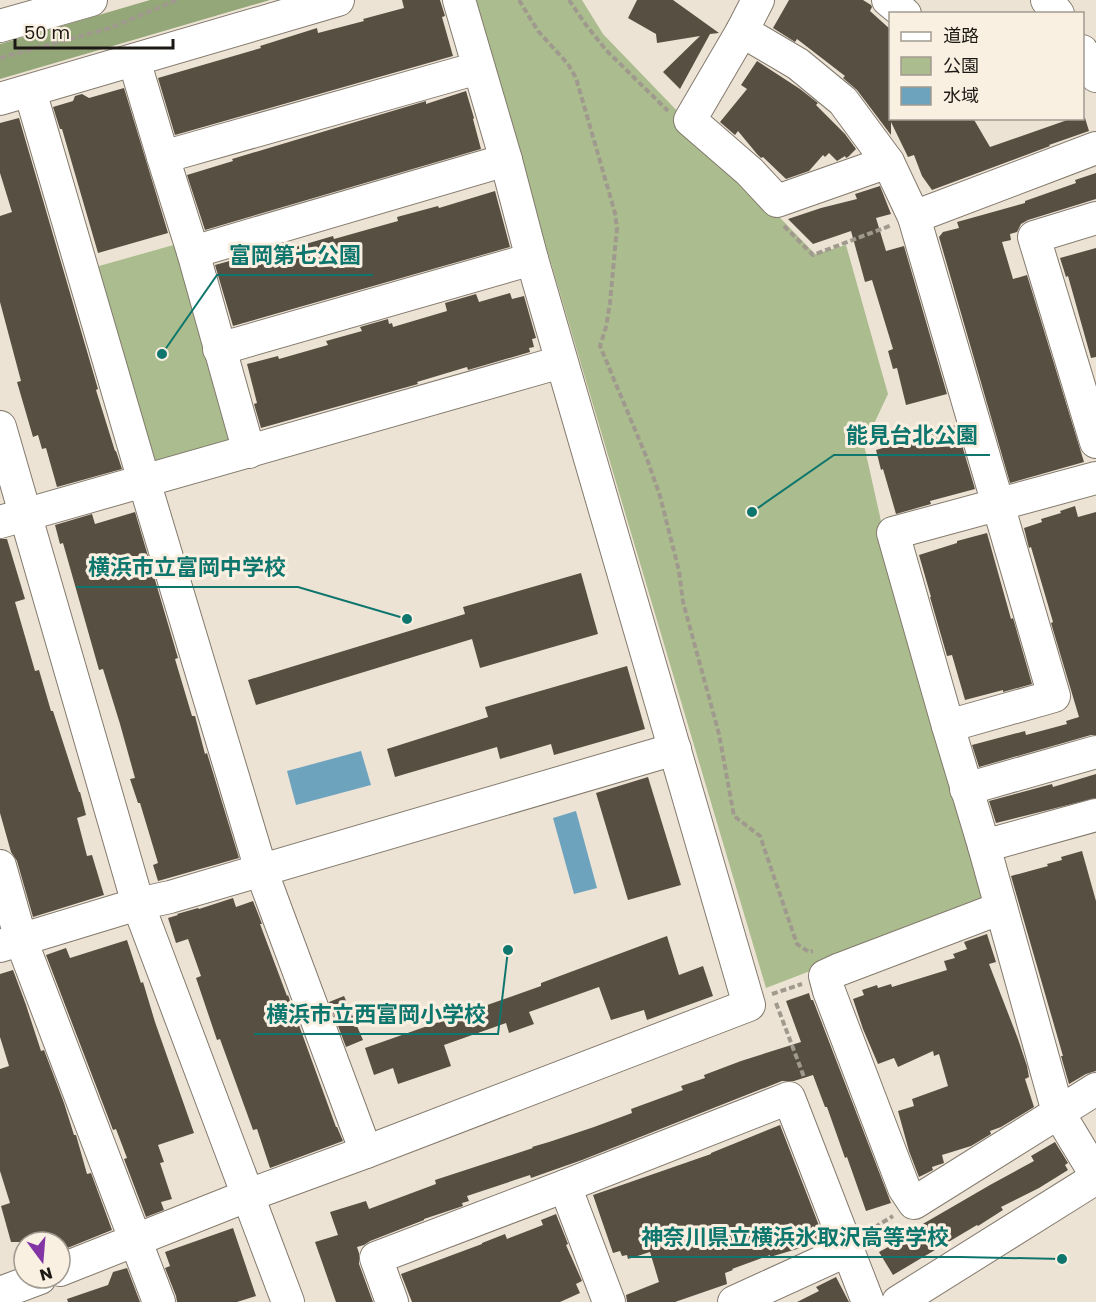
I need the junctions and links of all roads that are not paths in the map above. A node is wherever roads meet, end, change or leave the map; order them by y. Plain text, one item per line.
1 (91, 0) edge
2 (338, 0) edge
3 (459, 0) edge
4 (758, 0) edge
5 (888, 0) edge
6 (1047, 0) edge
7 (903, 12) edge
8 (1056, 12) edge
9 (0, 26) edge
10 (742, 31) junction
11 (1084, 53) edge
12 (134, 60) junction
13 (478, 68) junction
14 (1096, 76) edge
15 (30, 91) junction
16 (0, 99) edge
17 (1096, 148) edge
18 (163, 157) junction
19 (506, 160) junction
20 (888, 162) junction
21 (914, 217) junction
22 (1096, 218) edge
23 (193, 252) junction
24 (532, 259) junction
25 (219, 349) junction
26 (561, 362) junction
27 (0, 427) edge
28 (1096, 442) edge
29 (249, 452) junction
30 (1096, 478) edge
31 (144, 481) junction
32 (998, 503) junction
33 (13, 518) edge
34 (948, 726) junction
35 (675, 749) junction
36 (1096, 752) edge
37 (966, 789) junction
38 (1094, 825) edge
39 (984, 846) junction
40 (0, 866) edge
41 (261, 870) junction
42 (138, 904) junction
43 (1001, 908) junction
44 (11, 943) edge
45 (1096, 1089) edge
46 (1058, 1112) junction
47 (366, 1152) junction
48 (1096, 1176) edge
49 (565, 1186) junction
50 (249, 1196) junction
51 (135, 1241) junction
52 (856, 1242) junction
53 (72, 1265) edge
54 (159, 1302) edge
55 (288, 1302) edge
56 (392, 1302) edge
57 (609, 1302) edge
58 (734, 1302) edge
59 (868, 1302) edge
60 (898, 1302) edge

1 - 9 street
2 - 12 street
3 - 13 street
4 - 10 street
5 - 7 street
6 - 8 street
10 - 20 street
10 - 20 street
11 - 14 street
12 - 15 street
12 - 18 street
13 - 18 street
13 - 19 street
15 - 16 street
15 - 31 street
17 - 21 street
18 - 23 street
19 - 23 street
19 - 24 street
20 - 21 street
21 - 32 street
22 - 28 street
23 - 25 street
24 - 25 street
24 - 26 street
25 - 29 street
26 - 29 street
26 - 35 street
27 - 33 street
29 - 31 street
30 - 32 street
31 - 33 street
31 - 41 street
32 - 34 street
32 - 34 street
33 - 42 street
34 - 37 street
35 - 41 street
35 - 47 street
36 - 37 street
37 - 39 street
38 - 39 street
39 - 43 street
40 - 44 street
41 - 42 street
41 - 47 street
42 - 44 street
42 - 50 street
43 - 46 street
43 - 46 street
44 - 51 street
45 - 46 street
46 - 48 street
47 - 50 street
48 - 60 street
49 - 52 street
49 - 56 street
49 - 57 street
50 - 51 street
50 - 55 street
51 - 53 street
51 - 54 street
52 - 58 street
52 - 59 street

